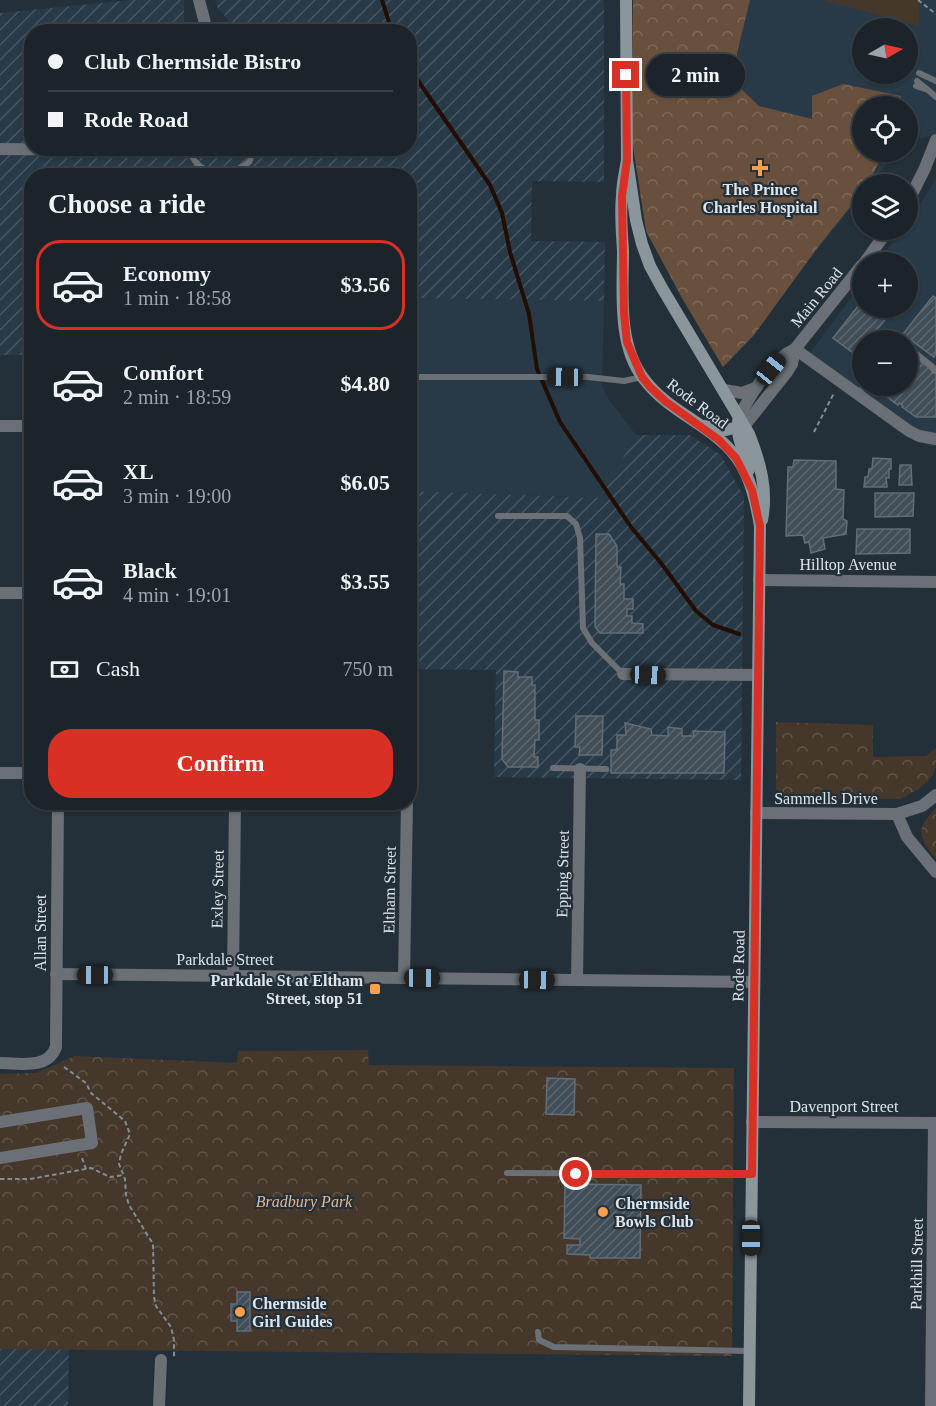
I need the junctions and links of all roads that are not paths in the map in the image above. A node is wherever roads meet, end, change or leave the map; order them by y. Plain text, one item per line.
1 (199, 0) edge
2 (625, 4) edge
3 (205, 24) edge
4 (919, 73) dead end
5 (936, 81) edge
6 (917, 84) dead end
7 (936, 97) edge
8 (936, 142) edge
9 (0, 149) edge
10 (24, 149) edge
11 (194, 156) edge
12 (252, 156) edge
13 (627, 160) junction
14 (204, 168) edge
15 (237, 168) edge
16 (918, 181) edge
17 (852, 279) edge
18 (795, 349) junction
19 (918, 355) edge
20 (934, 371) edge
21 (417, 377) edge
22 (642, 377) junction
23 (852, 384) edge
24 (756, 387) junction
25 (724, 390) junction
26 (869, 396) edge
27 (692, 421) junction
28 (740, 423) junction
29 (0, 426) edge
30 (24, 426) edge
31 (936, 439) edge
32 (752, 490) junction
33 (498, 516) dead end
34 (760, 526) junction
35 (759, 580) junction
36 (936, 582) edge
37 (0, 593) edge
38 (24, 593) edge
39 (623, 674) joint
40 (758, 675) junction
41 (553, 768) dead end
42 (580, 769) junction
43 (606, 769) dead end
44 (0, 773) edge
45 (24, 774) edge
46 (936, 795) edge
47 (58, 810) edge
48 (235, 810) edge
49 (407, 810) edge
50 (756, 813) junction
51 (897, 814) junction
52 (936, 872) edge
53 (56, 975) junction
54 (233, 976) junction
55 (404, 978) junction
56 (578, 980) junction
57 (754, 982) junction
58 (0, 1063) edge
59 (0, 1122) edge
60 (752, 1122) junction
61 (935, 1123) edge
62 (0, 1158) edge
63 (507, 1173) dead end
64 (752, 1174) junction
65 (538, 1332) dead end
66 (750, 1351) junction
67 (160, 1365) road end
68 (159, 1406) edge
69 (749, 1406) edge
70 (931, 1406) edge

1 - 3 street
2 - 13 main road, Rode Road
4 - 5 lane
6 - 7 lane
8 - 16 street
9 - 10 street
11 - 14 lane
12 - 15 lane
13 - 22 main road, Rode Road
13 - 25 main road, Rode Road
17 - 18 street, Main Road
18 - 23 street
18 - 24 street, Main Road
18 - 28 street, Main Road
19 - 20 lane
21 - 22 lane
22 - 27 main road, Rode Road
24 - 25 street
24 - 28 street, Main Road
25 - 28 main road, Rode Road
26 - 31 street
27 - 28 main road
27 - 32 main road, Rode Road
28 - 32 main road
28 - 34 main road, Rode Road
29 - 30 street
32 - 34 main road, Rode Road
33 - 39 lane
34 - 35 main road, Rode Road
35 - 36 street, Hilltop Avenue
35 - 40 main road, Rode Road
37 - 38 street
39 - 40 street
40 - 50 main road, Rode Road
41 - 42 lane
42 - 43 lane
42 - 56 street, Epping Street
44 - 45 street
46 - 51 street
47 - 53 street, Allan Street
48 - 54 street, Exley Street
49 - 55 street, Eltham Street
50 - 51 street, Sammells Drive
50 - 57 main road, Rode Road
51 - 52 street, Sammells Drive
53 - 54 street, Parkdale Street
53 - 58 street, Allan Street
54 - 55 street, Parkdale Street
55 - 56 street, Parkdale Street
56 - 57 street, Parkdale Street
57 - 60 main road, Rode Road
59 - 62 street
60 - 61 street, Davenport Street
60 - 64 main road, Rode Road
61 - 70 street, Parkhill Street
63 - 64 lane
64 - 66 main road, Rode Road
65 - 66 lane
66 - 69 main road, Rode Road
67 - 68 street

